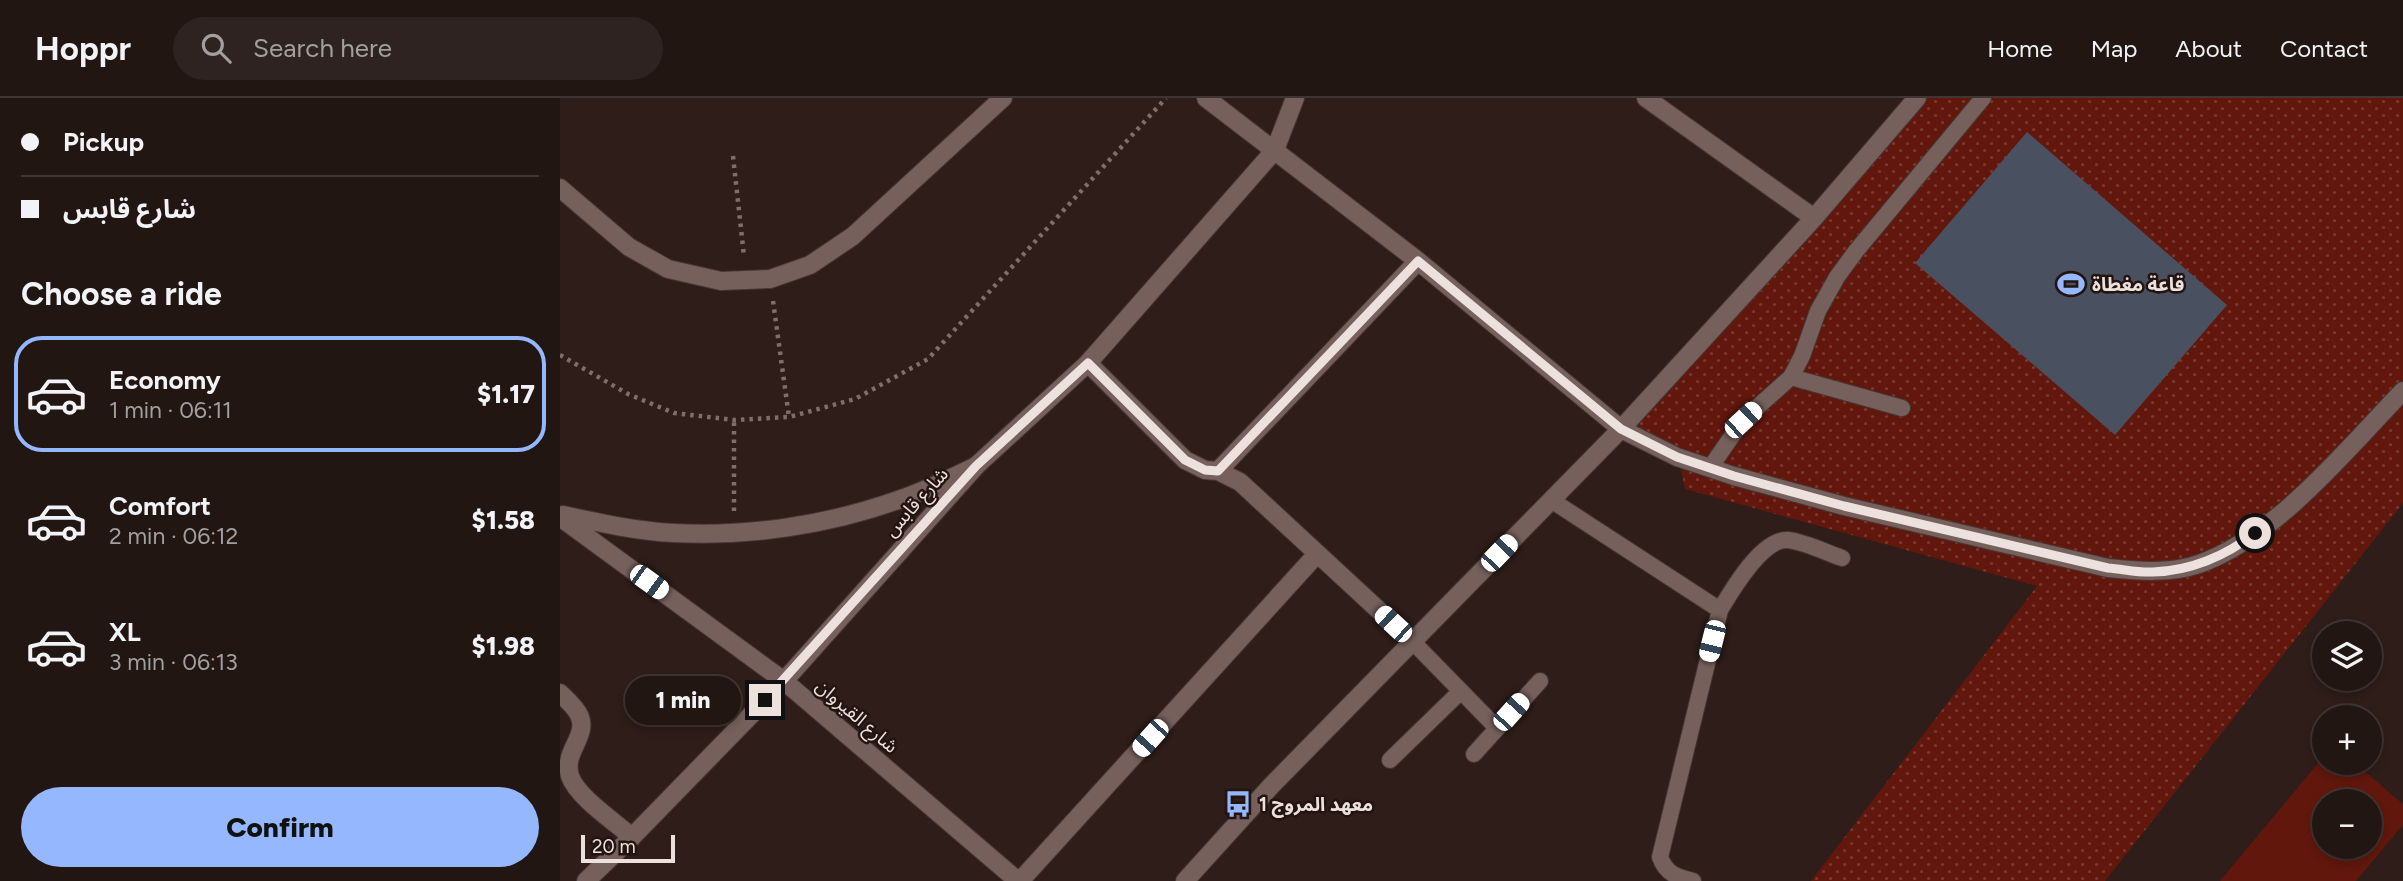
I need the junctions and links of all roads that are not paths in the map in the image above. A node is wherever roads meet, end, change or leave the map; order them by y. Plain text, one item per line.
1 (1003, 98) edge
2 (1206, 98) edge
3 (1294, 98) edge
4 (1646, 98) edge
5 (1917, 98) edge
6 (1983, 98) edge
7 (1275, 150) junction
8 (560, 188) edge
9 (1814, 218) junction
10 (1418, 261) junction
11 (1088, 363) junction
12 (1791, 377) junction
13 (2403, 391) edge
14 (1902, 408) dead end
15 (1621, 429) junction
16 (976, 466) junction
17 (1710, 468) junction
18 (1218, 471) junction
19 (1551, 500) junction
20 (560, 516) edge
21 (1317, 554) junction
22 (1842, 558) dead end
23 (1720, 610) junction
24 (1412, 641) junction
25 (784, 681) junction
26 (1539, 681) dead end
27 (1461, 691) junction
28 (560, 693) edge
29 (1497, 728) junction
30 (1474, 754) dead end
31 (1390, 760) dead end
32 (632, 837) junction
33 (586, 881) edge
34 (1019, 881) edge
35 (1185, 881) edge
36 (1693, 881) edge

1 - 8 street
2 - 7 street
3 - 7 street
4 - 9 street
5 - 9 street
6 - 12 lane
7 - 10 street
7 - 11 street, شارع قابس
9 - 15 street
10 - 15 street
10 - 18 street
11 - 16 street, شارع قابس
11 - 18 street
12 - 14 lane
12 - 17 lane
13 - 17 street
15 - 17 street
15 - 19 street
16 - 20 street
16 - 25 street, شارع قابس
18 - 21 street
19 - 23 lane
19 - 24 street
20 - 25 street, شارع القيروان
21 - 24 street
21 - 34 street
22 - 23 lane
23 - 36 lane
24 - 27 lane
24 - 35 street
25 - 32 street, شارع قابس
25 - 34 street, شارع القيروان
26 - 29 lane
27 - 29 lane
27 - 31 lane
28 - 32 street
29 - 30 lane
32 - 33 street, شارع قابس

